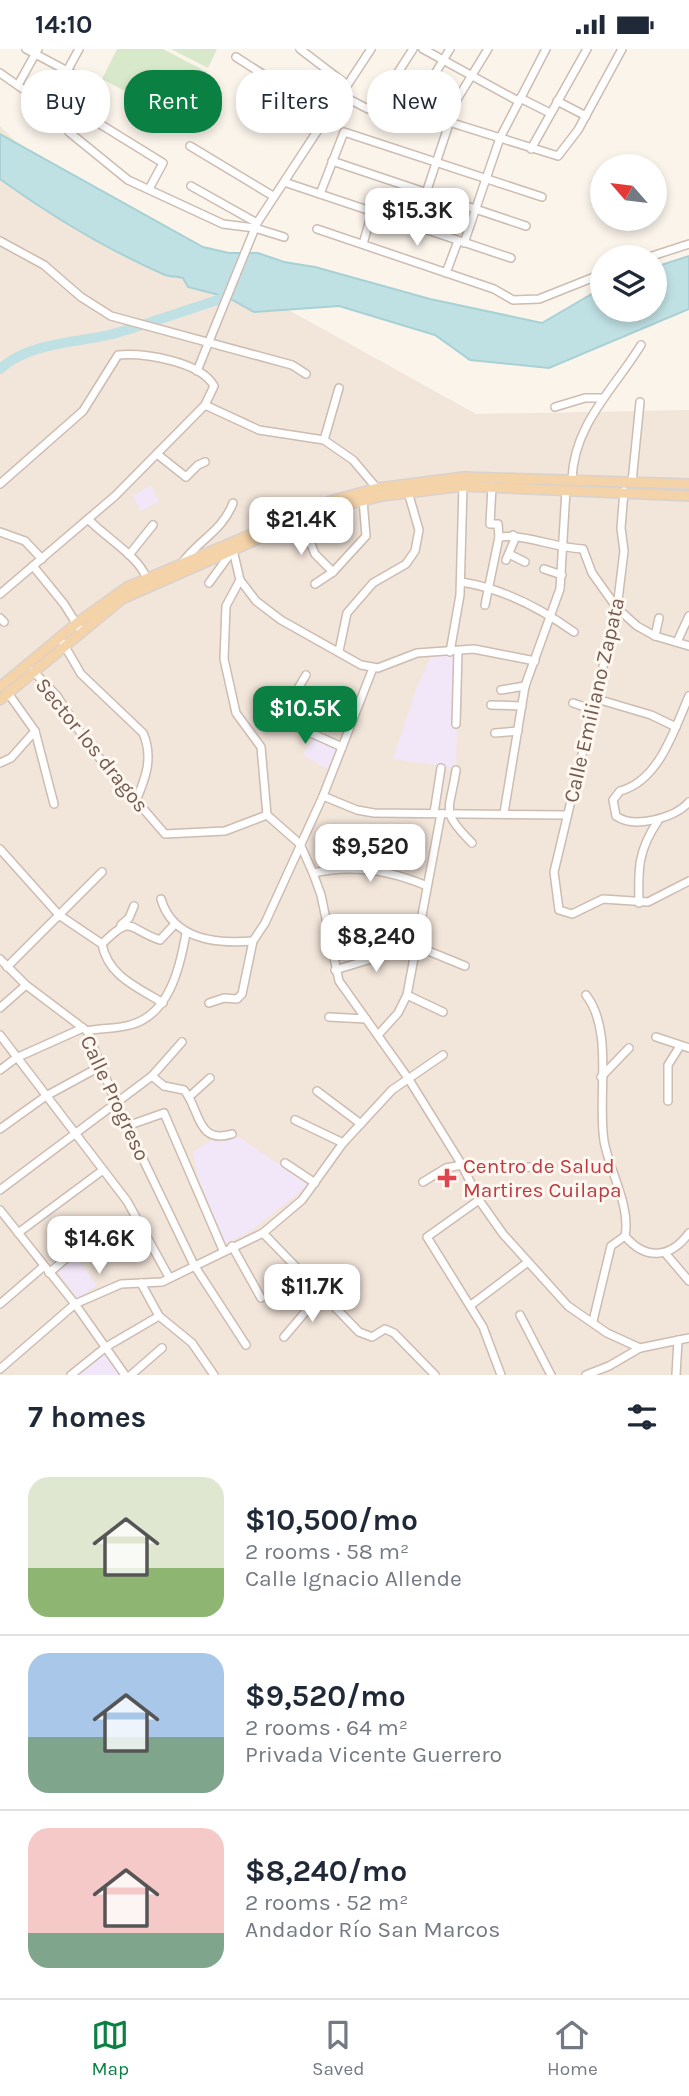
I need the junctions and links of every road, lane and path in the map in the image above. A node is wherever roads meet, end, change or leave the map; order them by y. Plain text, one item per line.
1 (26, 49) edge
2 (79, 49) edge
3 (300, 49) edge
4 (371, 49) edge
5 (413, 49) edge
6 (423, 49) edge
7 (450, 49) edge
8 (488, 49) edge
9 (534, 49) edge
10 (587, 49) edge
11 (622, 49) edge
12 (545, 51) edge
13 (37, 52) edge
14 (236, 57) dead end
15 (441, 61) junction
16 (62, 70) edge
17 (68, 70) edge
18 (256, 70) edge
19 (327, 70) edge
20 (400, 70) edge
21 (436, 70) edge
22 (0, 73) edge
23 (353, 76) edge
24 (470, 77) junction
25 (18, 85) junction
26 (461, 94) edge
27 (519, 100) junction
28 (557, 101) junction
29 (550, 113) junction
30 (586, 116) junction
31 (461, 125) edge
32 (110, 130) edge
33 (317, 133) edge
34 (444, 133) edge
35 (500, 138) junction
36 (190, 146) dead end
37 (531, 149) junction
38 (332, 161) junction
39 (436, 161) junction
40 (486, 178) junction
41 (284, 182) junction
42 (191, 186) dead end
43 (149, 189) junction
44 (426, 192) junction
45 (320, 194) junction
46 (273, 195) junction
47 (541, 197) dead end
48 (475, 210) junction
49 (372, 212) junction
50 (256, 226) junction
51 (415, 226) junction
52 (526, 226) dead end
53 (317, 229) dead end
54 (284, 237) dead end
55 (0, 241) edge
56 (461, 242) junction
57 (363, 244) junction
58 (689, 244) edge
59 (667, 251) edge
60 (511, 258) dead end
61 (446, 272) junction
62 (590, 280) edge
63 (211, 342) junction
64 (641, 345) dead end
65 (197, 371) junction
66 (306, 374) dead end
67 (339, 388) dead end
68 (602, 398) junction
69 (640, 402) dead end
70 (205, 405) junction
71 (555, 407) dead end
72 (324, 440) junction
73 (157, 454) junction
74 (205, 462) dead end
75 (572, 479) junction
76 (632, 482) junction
77 (0, 484) edge
78 (689, 484) edge
79 (463, 486) junction
80 (492, 486) junction
81 (566, 490) junction
82 (624, 491) junction
83 (380, 492) junction
84 (408, 492) junction
85 (689, 496) edge
86 (363, 501) junction
87 (233, 503) dead end
88 (88, 519) junction
89 (301, 520) junction
90 (153, 525) dead end
91 (0, 532) edge
92 (513, 535) junction
93 (499, 537) junction
94 (564, 549) junction
95 (233, 550) junction
96 (129, 555) junction
97 (41, 559) junction
98 (526, 562) dead end
99 (181, 564) junction
100 (33, 566) junction
101 (544, 569) dead end
102 (332, 572) junction
103 (562, 575) junction
104 (146, 577) junction
105 (240, 580) junction
106 (461, 582) junction
107 (209, 583) dead end
108 (315, 584) dead end
109 (488, 587) junction
110 (0, 594) edge
111 (485, 605) dead end
112 (617, 608) junction
113 (552, 617) junction
114 (689, 617) edge
115 (659, 618) dead end
116 (79, 627) junction
117 (574, 632) dead end
118 (655, 636) junction
119 (61, 642) junction
120 (677, 642) junction
121 (689, 646) edge
122 (339, 651) junction
123 (454, 652) junction
124 (535, 661) junction
125 (373, 668) junction
126 (33, 671) junction
127 (306, 675) dead end
128 (525, 686) junction
129 (4, 690) edge
130 (501, 690) dead end
131 (689, 696) edge
132 (597, 699) junction
133 (0, 700) edge
134 (573, 703) dead end
135 (491, 705) dead end
136 (522, 706) junction
137 (594, 710) junction
138 (456, 724) dead end
139 (676, 727) junction
140 (35, 731) junction
141 (518, 731) junction
142 (495, 733) dead end
143 (342, 747) junction
144 (0, 763) edge
145 (441, 768) dead end
146 (456, 770) dead end
147 (323, 796) junction
148 (689, 802) edge
149 (135, 803) junction
150 (54, 804) dead end
151 (441, 814) junction
152 (504, 814) junction
153 (267, 815) junction
154 (567, 815) junction
155 (658, 821) junction
156 (472, 843) dead end
157 (300, 844) junction
158 (1, 850) edge
159 (102, 872) dead end
160 (313, 873) junction
161 (689, 881) edge
162 (427, 886) junction
163 (161, 899) dead end
164 (639, 903) junction
165 (134, 906) dead end
166 (59, 915) junction
167 (174, 925) junction
168 (120, 926) junction
169 (186, 933) junction
170 (253, 941) junction
171 (102, 944) junction
172 (416, 949) junction
173 (0, 960) edge
174 (464, 966) dead end
175 (7, 967) junction
176 (335, 970) junction
177 (26, 985) junction
178 (407, 995) junction
179 (586, 995) dead end
180 (163, 1003) junction
181 (209, 1003) dead end
182 (0, 1008) edge
183 (443, 1012) dead end
184 (329, 1017) dead end
185 (366, 1019) junction
186 (85, 1030) junction
187 (379, 1034) junction
188 (0, 1035) edge
189 (656, 1037) dead end
190 (182, 1042) dead end
191 (680, 1046) junction
192 (629, 1048) dead end
193 (689, 1048) edge
194 (443, 1055) dead end
195 (16, 1058) junction
196 (103, 1065) junction
197 (0, 1070) edge
198 (152, 1076) junction
199 (210, 1077) dead end
200 (408, 1077) junction
201 (601, 1078) junction
202 (317, 1091) dead end
203 (46, 1096) junction
204 (189, 1097) junction
205 (668, 1101) dead end
206 (116, 1103) junction
207 (295, 1120) dead end
208 (361, 1124) junction
209 (127, 1126) junction
210 (0, 1129) edge
211 (74, 1134) junction
212 (232, 1134) dead end
213 (343, 1143) junction
214 (285, 1163) dead end
215 (462, 1164) junction
216 (531, 1167) dead end
217 (103, 1170) junction
218 (423, 1182) dead end
219 (315, 1183) junction
220 (0, 1190) edge
221 (479, 1200) junction
222 (0, 1210) edge
223 (18, 1233) junction
224 (96, 1233) dead end
225 (263, 1233) junction
226 (689, 1233) edge
227 (625, 1236) junction
228 (232, 1246) junction
229 (223, 1250) junction
230 (666, 1254) junction
231 (528, 1262) junction
232 (194, 1265) junction
233 (46, 1270) junction
234 (169, 1277) junction
235 (689, 1281) edge
236 (141, 1283) junction
237 (261, 1298) dead end
238 (327, 1298) junction
239 (0, 1304) edge
240 (75, 1304) junction
241 (471, 1305) junction
242 (520, 1315) dead end
243 (159, 1316) junction
244 (593, 1321) junction
245 (284, 1337) dead end
246 (689, 1338) edge
247 (678, 1340) junction
248 (246, 1345) dead end
249 (106, 1346) junction
250 (162, 1348) dead end
251 (640, 1348) junction
252 (0, 1369) edge
253 (71, 1375) edge
254 (125, 1375) edge
255 (131, 1375) edge
256 (214, 1375) edge
257 (435, 1375) edge
258 (501, 1375) edge
259 (551, 1375) edge
260 (586, 1375) edge
261 (676, 1375) edge

1 - 13 street
2 - 17 street
3 - 19 street
4 - 23 street
5 - 20 street
6 - 15 street
7 - 15 street
8 - 24 street
9 - 12 street
10 - 28 street
11 - 30 street
12 - 27 street
13 - 16 street
13 - 25 street
14 - 18 street
15 - 21 street
15 - 24 street
22 - 25 street
24 - 26 street
24 - 27 street
25 - 43 street
27 - 29 street
27 - 35 street
28 - 29 street
28 - 30 street
29 - 37 street
30 - 37 street
31 - 35 street
32 - 43 street
33 - 41 street
34 - 39 street
35 - 37 street
35 - 40 street
36 - 46 street
38 - 39 street
38 - 44 street
38 - 45 street
39 - 40 street
39 - 44 street
40 - 47 street
40 - 48 street
41 - 45 street
41 - 46 street
42 - 50 street
43 - 50 street
44 - 48 street
44 - 51 street
45 - 49 street
46 - 50 street
48 - 52 street
48 - 56 street
49 - 51 street
49 - 57 street
50 - 54 street
50 - 63 street
51 - 56 street
53 - 57 street
55 - 63 street
56 - 60 street
56 - 61 street
57 - 61 street
58 - 59 street
61 - 62 street
63 - 65 street
63 - 66 street
64 - 68 street
65 - 70 street
65 - 77 street
67 - 72 street
68 - 71 street
68 - 75 street
69 - 76 street
70 - 72 street
70 - 73 street
72 - 83 street
73 - 74 street
73 - 88 street
75 - 76 main road
75 - 83 main road
76 - 78 main road
79 - 80 main road
79 - 84 main road
79 - 106 street
80 - 81 main road
80 - 93 street
81 - 82 main road
81 - 94 street
82 - 85 main road
82 - 112 street, Calle Emiliano Zapata
83 - 84 main road
83 - 86 main road
83 - 99 main road
84 - 122 street
86 - 89 main road
86 - 102 street
87 - 99 street
88 - 96 street
88 - 97 street
89 - 95 main road
89 - 102 street
90 - 96 street
91 - 97 street
92 - 93 street
92 - 94 street
92 - 98 street
93 - 109 street
94 - 103 street
94 - 112 street
95 - 105 street
95 - 107 street
95 - 116 main road
96 - 104 street
97 - 100 street
99 - 104 main road
100 - 110 street
100 - 116 street
101 - 103 street
102 - 108 street
103 - 113 street
104 - 116 main road
105 - 122 street
105 - 153 street
106 - 109 street
106 - 123 street
109 - 111 street
109 - 113 street
112 - 118 street
112 - 132 street, Calle Emiliano Zapata
113 - 117 street
113 - 124 street
114 - 120 street
115 - 118 street
116 - 119 main road
118 - 120 street
119 - 126 main road
119 - 129 main road
119 - 149 street
120 - 121 street
122 - 125 street
123 - 124 street
123 - 125 street
123 - 138 street
124 - 128 street
125 - 143 street
126 - 129 main road
126 - 149 street, Sector los dragos
127 - 143 street
128 - 130 street
128 - 136 street
129 - 133 main road
129 - 140 street
131 - 139 street
132 - 137 street, Calle Emiliano Zapata
132 - 139 street
134 - 137 street
135 - 136 street
136 - 141 street
137 - 154 street, Calle Emiliano Zapata
139 - 155 street
140 - 144 street
140 - 150 street
141 - 142 street
141 - 152 street
143 - 147 street
145 - 151 street
146 - 151 street
147 - 151 street
147 - 157 street
148 - 155 street
149 - 153 street, Sector los dragos
151 - 152 street
151 - 156 street
151 - 162 street
152 - 154 street
153 - 157 street
154 - 164 street, Calle Emiliano Zapata
155 - 164 street
157 - 160 street
157 - 170 street
158 - 166 street
159 - 166 street
160 - 162 street
160 - 176 street
161 - 164 street
162 - 172 street
163 - 167 street
165 - 168 street
166 - 171 street
166 - 175 street
167 - 168 street
167 - 169 street
168 - 171 street
169 - 170 street
169 - 180 street
170 - 181 street
171 - 180 street
172 - 174 street
172 - 176 street
172 - 178 street
173 - 175 street, Calle Progreso
175 - 177 street, Calle Progreso
176 - 185 street
177 - 182 street
177 - 186 street, Calle Progreso
178 - 183 street
178 - 187 street
179 - 201 street
180 - 186 street
184 - 185 street
185 - 187 street
186 - 195 street
186 - 196 street, Calle Progreso
187 - 200 street
188 - 195 street
189 - 191 street
190 - 198 street
191 - 193 street
191 - 205 street
192 - 201 street
194 - 200 street
195 - 197 street
195 - 203 street
196 - 203 street
196 - 206 street, Calle Progreso
198 - 204 street
198 - 206 street
199 - 204 street
200 - 208 street
200 - 215 street
201 - 227 street
202 - 208 street
203 - 210 street
203 - 211 street
204 - 212 street
206 - 209 street, Calle Progreso
206 - 211 street
207 - 213 street
208 - 213 street
209 - 229 street
209 - 232 street, Calle Progreso
211 - 217 street
211 - 220 street
213 - 219 street
214 - 219 street
215 - 216 street
215 - 218 street
215 - 221 street
217 - 223 street
217 - 234 street
219 - 225 street
221 - 231 street
221 - 241 street
222 - 223 street
223 - 233 street
224 - 233 street
225 - 228 street
225 - 238 street
226 - 230 street
227 - 230 street
227 - 244 street
228 - 229 street
228 - 237 street
229 - 232 street
230 - 235 street
231 - 241 street
231 - 244 street
232 - 234 street
232 - 248 street, Calle Progreso
233 - 239 street
233 - 240 street
234 - 236 street
236 - 240 street
236 - 243 street
238 - 245 street
238 - 257 street
240 - 249 street
240 - 252 street
241 - 258 street
242 - 259 street
243 - 249 street
243 - 256 street
244 - 251 street
246 - 247 street
247 - 251 street
247 - 261 street
249 - 253 street
249 - 254 street
250 - 255 street
251 - 260 street

